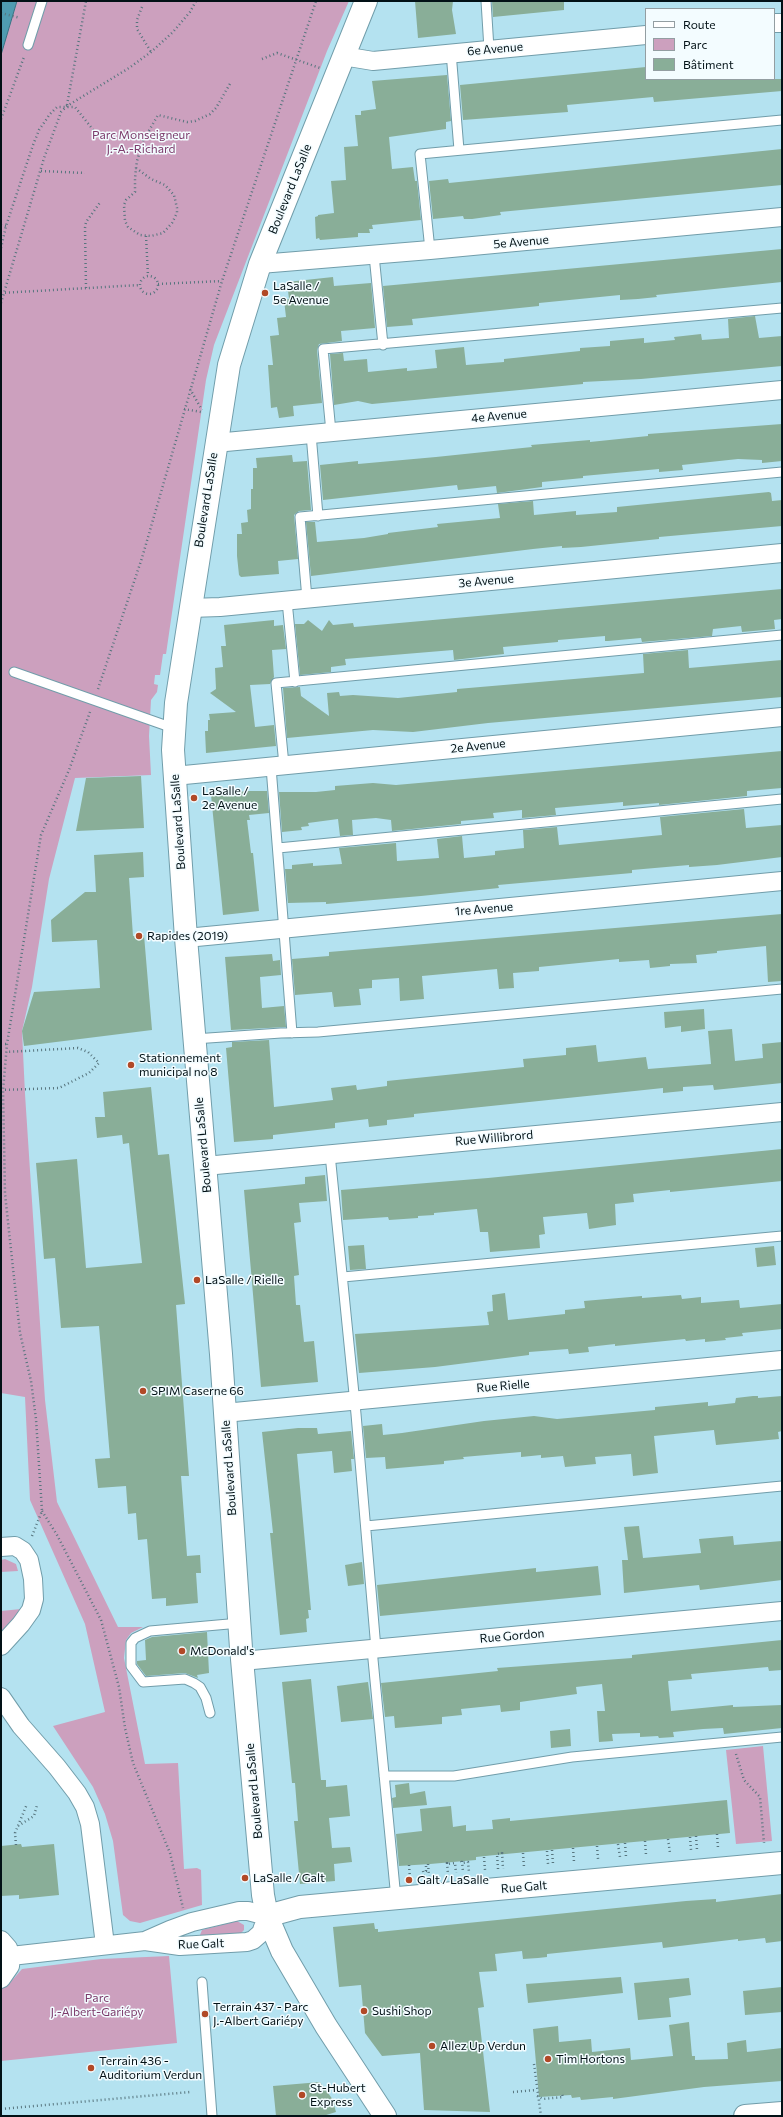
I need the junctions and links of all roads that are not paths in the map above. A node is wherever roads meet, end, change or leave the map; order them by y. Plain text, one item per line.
1 (42, 1) edge
2 (366, 1) edge
3 (486, 1) edge
4 (645, 35) edge
5 (28, 45) road end
6 (489, 49) junction
7 (451, 52) junction
8 (343, 56) junction
9 (782, 120) edge
10 (459, 150) junction
11 (782, 217) edge
12 (430, 250) junction
13 (374, 255) junction
14 (260, 264) junction
15 (782, 308) edge
16 (383, 345) junction
17 (782, 390) edge
18 (331, 432) junction
19 (311, 434) junction
20 (216, 443) junction
21 (782, 472) edge
22 (318, 516) junction
23 (782, 553) edge
24 (307, 599) junction
25 (287, 601) junction
26 (190, 608) junction
27 (782, 635) edge
28 (14, 672) dead end
29 (295, 682) junction
30 (782, 717) edge
31 (174, 728) junction
32 (278, 766) junction
33 (174, 776) junction
34 (782, 799) edge
35 (278, 848) junction
36 (782, 881) edge
37 (283, 928) junction
38 (186, 938) junction
39 (782, 989) edge
40 (292, 1032) junction
41 (194, 1039) junction
42 (782, 1112) edge
43 (330, 1154) junction
44 (206, 1166) junction
45 (782, 1236) edge
46 (343, 1277) junction
47 (782, 1360) edge
48 (355, 1401) junction
49 (224, 1413) junction
50 (782, 1486) edge
51 (366, 1526) junction
52 (1, 1547) edge
53 (782, 1611) edge
54 (240, 1623) junction
55 (1, 1646) edge
56 (374, 1649) junction
57 (242, 1661) junction
58 (1, 1697) edge
59 (210, 1713) dead end
60 (782, 1737) edge
61 (384, 1776) junction
62 (782, 1863) edge
63 (396, 1899) junction
64 (267, 1916) junction
65 (1, 1940) edge
66 (145, 1941) junction
67 (105, 1945) junction
68 (11, 1956) junction
69 (1, 1979) edge
70 (202, 1982) dead end
71 (782, 2112) edge
72 (212, 2116) edge
73 (385, 2116) edge
74 (745, 2116) edge

1 - 5 lane
2 - 8 main road, Boulevard LaSalle
3 - 6 lane
4 - 6 street, 6e Avenue
6 - 7 street, 6e Avenue
7 - 8 street, 6e Avenue
7 - 10 lane
8 - 14 main road, Boulevard LaSalle
9 - 10 lane
10 - 12 lane
11 - 12 street, 5e Avenue
12 - 13 street, 5e Avenue
13 - 14 street, 5e Avenue
13 - 16 lane
14 - 20 main road, Boulevard LaSalle
15 - 16 lane
16 - 18 lane
17 - 18 street, 4e Avenue
18 - 19 street, 4e Avenue
19 - 20 street, 4e Avenue
19 - 22 lane
20 - 26 main road, Boulevard LaSalle
21 - 22 lane
22 - 24 lane
23 - 24 street, 3e Avenue
24 - 25 street, 3e Avenue
25 - 26 street, 3e Avenue
25 - 29 lane
26 - 31 main road, Boulevard LaSalle
27 - 29 lane
28 - 31 lane
29 - 32 lane
30 - 32 street, 2e Avenue
31 - 33 main road, Boulevard LaSalle
32 - 33 street, 2e Avenue
32 - 35 lane
33 - 38 main road, Boulevard LaSalle
34 - 35 lane
35 - 37 lane
36 - 37 street, 1re Avenue
37 - 38 street, 1re Avenue
37 - 40 lane
38 - 41 main road, Boulevard LaSalle
39 - 40 lane
40 - 41 lane
41 - 44 main road, Boulevard LaSalle
42 - 43 street, Rue Willibrord
43 - 44 street, Rue Willibrord
43 - 46 lane
44 - 49 main road, Boulevard LaSalle
45 - 46 lane
46 - 48 lane
47 - 48 street, Rue Rielle
48 - 49 street, Rue Rielle
48 - 51 lane
49 - 54 main road, Boulevard LaSalle
50 - 51 lane
51 - 56 lane
52 - 55 street
53 - 56 street, Rue Gordon
54 - 57 main road, Boulevard LaSalle
54 - 59 lane
56 - 57 street, Rue Gordon
56 - 61 lane
57 - 64 main road, Boulevard LaSalle
58 - 67 street
60 - 61 lane
61 - 63 lane
62 - 63 main road, Rue Galt
63 - 64 main road, Rue Galt
64 - 66 street, Rue Galt
64 - 66 street, Rue Galt
64 - 73 main road, Boulevard LaSalle
65 - 68 street
66 - 67 street, Rue Galt
67 - 68 street, Rue Galt
68 - 69 street
70 - 72 lane
71 - 74 main road

